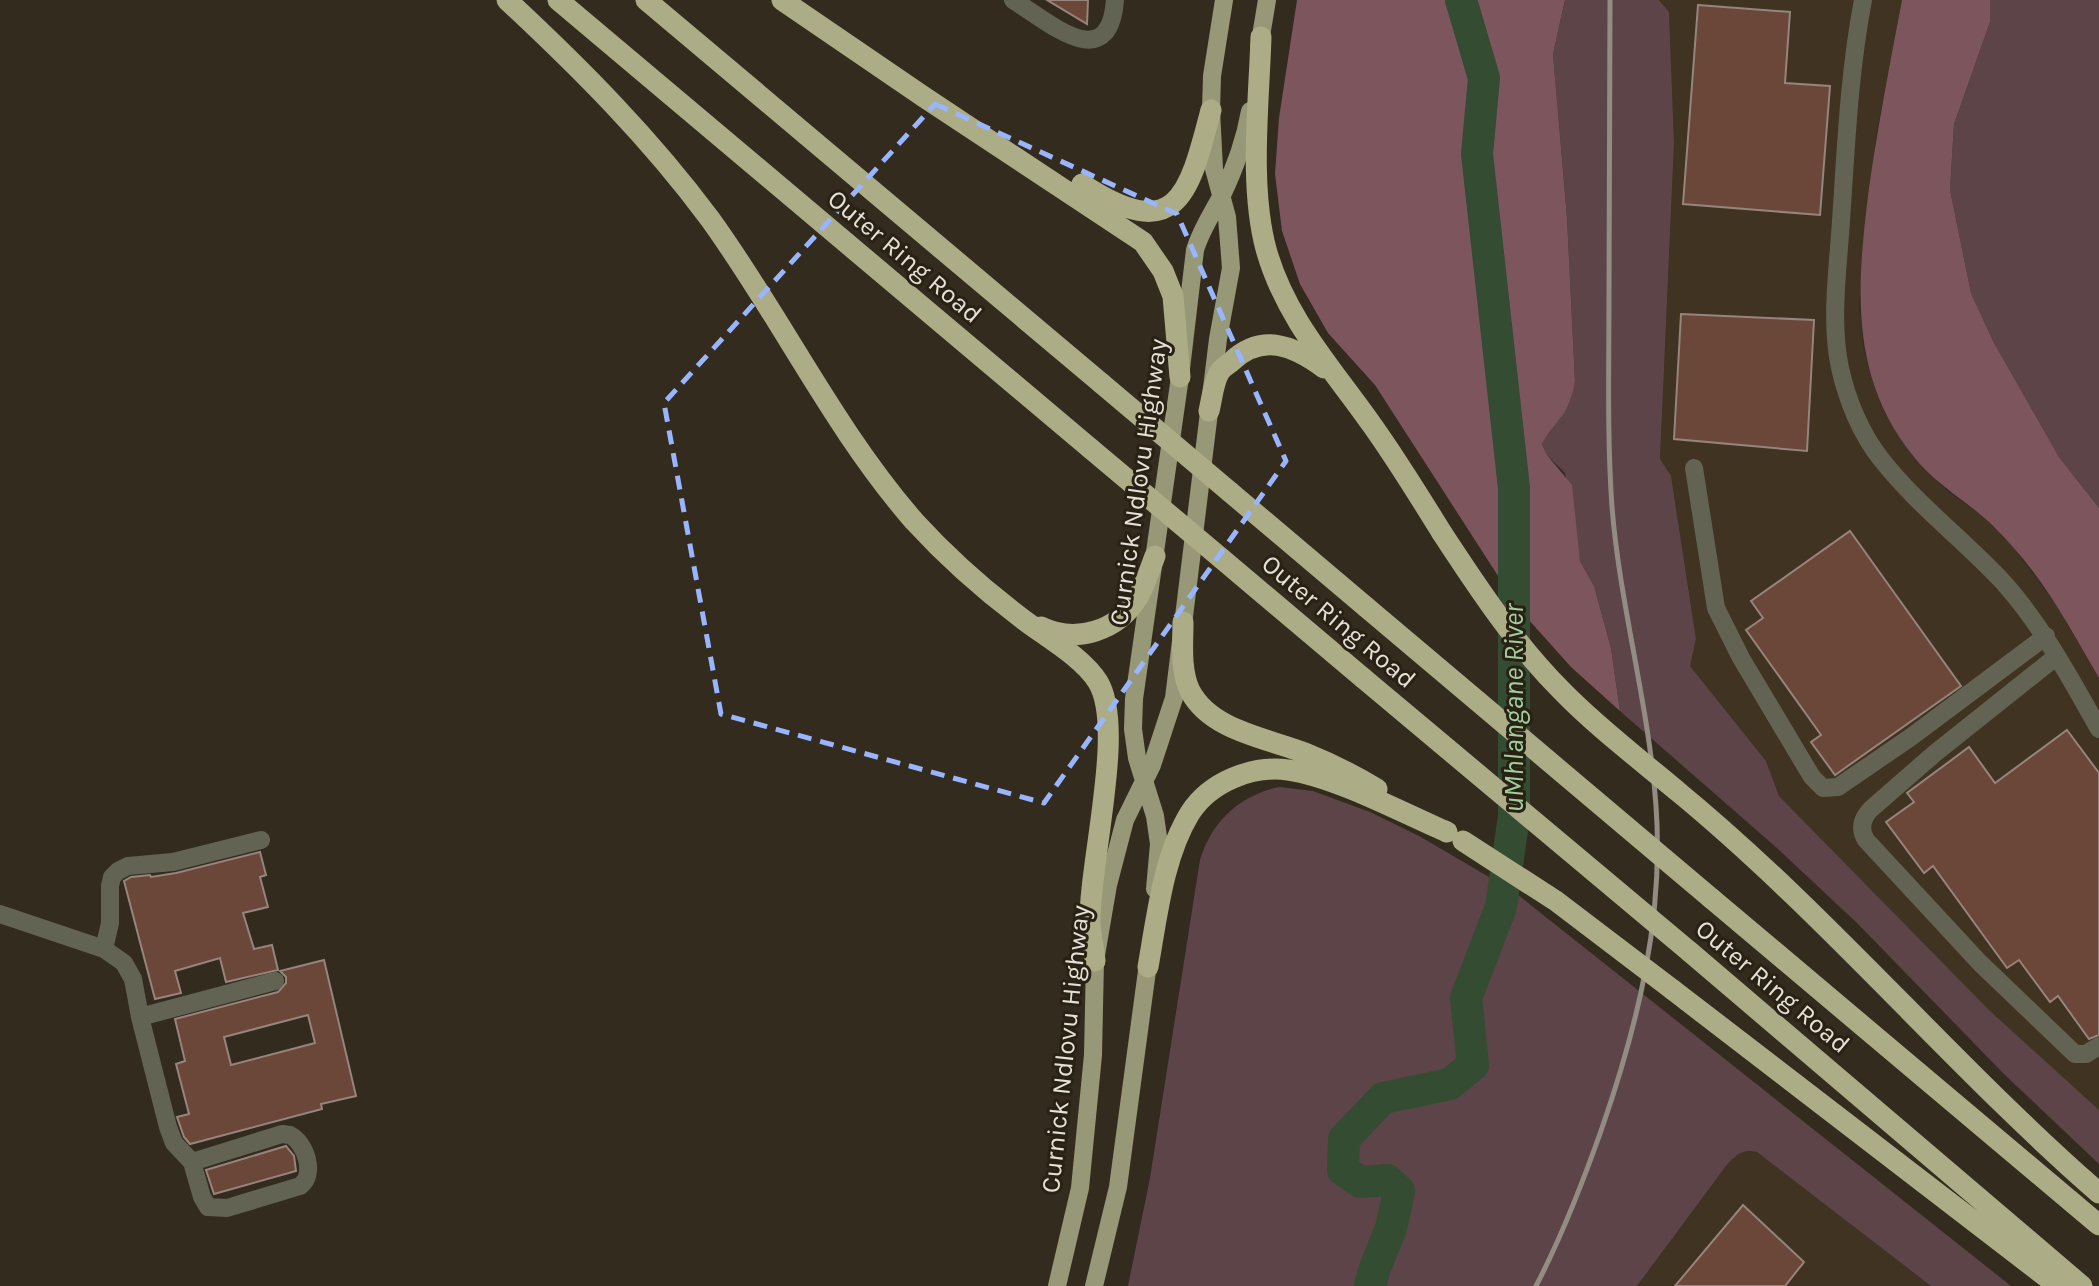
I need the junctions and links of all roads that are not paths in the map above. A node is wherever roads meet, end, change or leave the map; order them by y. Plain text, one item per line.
1 (507, 0) edge
2 (558, 0) edge
3 (646, 0) edge
4 (782, 0) edge
5 (1013, 0) edge
6 (1115, 0) edge
7 (1224, 0) edge
8 (1267, 0) edge
9 (1863, 0) edge
10 (1261, 37) junction
11 (924, 97) junction
12 (1211, 110) junction
13 (1222, 196) junction
14 (1334, 376) junction
15 (1180, 377) junction
16 (1209, 411) junction
17 (1694, 468) dead end
18 (1155, 556) junction
19 (1017, 615) junction
20 (1183, 622) junction
21 (2046, 636) junction
22 (2057, 656) junction
23 (2099, 729) edge
24 (1144, 780) junction
25 (1455, 836) junction
26 (261, 839) dead end
27 (0, 914) edge
28 (104, 949) junction
29 (1096, 961) junction
30 (1148, 967) junction
31 (275, 981) dead end
32 (140, 1017) junction
33 (2099, 1046) edge
34 (192, 1162) junction
35 (2099, 1193) edge
36 (2099, 1225) edge
37 (1056, 1286) edge
38 (1094, 1286) edge
39 (2057, 1286) edge
40 (2082, 1286) edge

1 - 19 highway
2 - 40 highway, Outer Ring Road, bridge
3 - 36 highway, Outer Ring Road, bridge
4 - 11 highway
5 - 6 lane
7 - 12 main road, Curnick Ndlovu Highway
8 - 10 main road, Curnick Ndlovu Highway
9 - 21 lane
10 - 13 main road, Curnick Ndlovu Highway
10 - 14 highway
11 - 12 highway
11 - 15 highway
12 - 13 main road, Curnick Ndlovu Highway
13 - 15 main road, Curnick Ndlovu Highway
13 - 16 main road, Curnick Ndlovu Highway
14 - 16 highway
14 - 35 highway, bridge
15 - 18 main road, Curnick Ndlovu Highway
16 - 20 main road, Curnick Ndlovu Highway
17 - 21 lane
18 - 19 highway
18 - 24 main road, Curnick Ndlovu Highway
19 - 29 highway
20 - 24 main road, Curnick Ndlovu Highway
20 - 25 highway
21 - 22 lane
22 - 23 lane
22 - 33 lane
24 - 29 main road, Curnick Ndlovu Highway
24 - 30 main road, Curnick Ndlovu Highway
25 - 30 highway
25 - 39 highway, bridge
26 - 28 lane
27 - 28 lane
28 - 32 lane
29 - 37 main road, Curnick Ndlovu Highway
30 - 38 main road, Curnick Ndlovu Highway
31 - 32 lane
32 - 34 lane
34 - 34 lane

